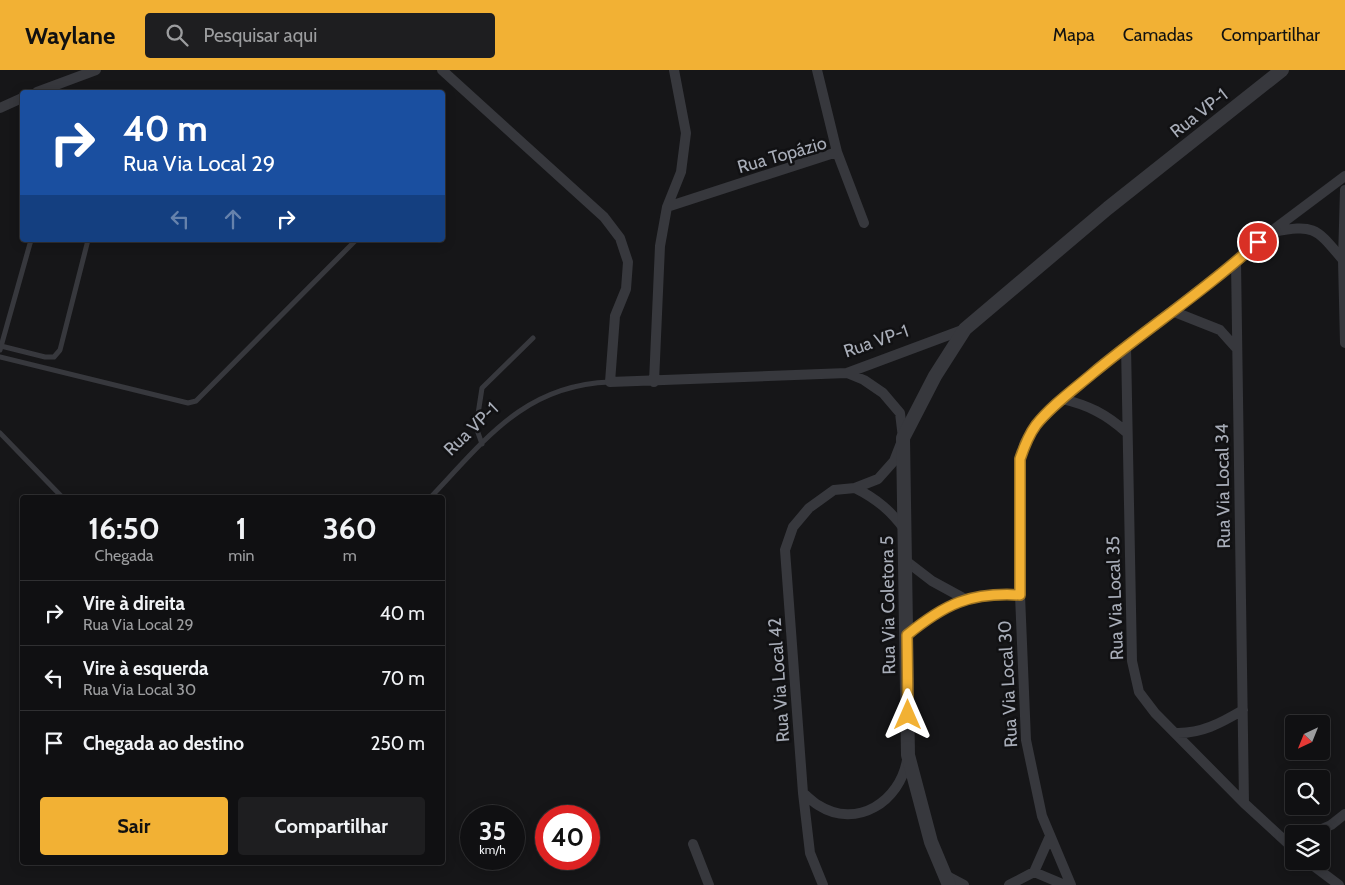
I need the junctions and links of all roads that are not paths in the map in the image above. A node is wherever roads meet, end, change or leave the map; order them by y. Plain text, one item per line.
1 (96, 70) edge
2 (442, 70) edge
3 (674, 70) edge
4 (817, 70) edge
5 (1282, 70) edge
6 (42, 90) edge
7 (20, 99) edge
8 (0, 108) edge
9 (837, 152) junction
10 (1345, 176) edge
11 (1345, 190) edge
12 (667, 207) junction
13 (864, 223) dead end
14 (1269, 233) junction
15 (29, 242) edge
16 (87, 242) edge
17 (354, 242) edge
18 (1343, 260) junction
19 (1236, 262) junction
20 (1172, 311) junction
21 (965, 329) junction
22 (533, 338) dead end
23 (1345, 343) edge
24 (1126, 346) junction
25 (1, 348) edge
26 (1237, 349) junction
27 (0, 357) edge
28 (847, 373) junction
29 (610, 382) junction
30 (654, 382) junction
31 (1062, 399) junction
32 (1126, 432) junction
33 (0, 433) edge
34 (903, 438) junction
35 (482, 444) junction
36 (855, 488) junction
37 (60, 495) edge
38 (433, 495) edge
39 (905, 531) junction
40 (906, 561) junction
41 (1020, 595) junction
42 (966, 600) junction
43 (907, 635) junction
44 (1243, 710) junction
45 (1175, 734) junction
46 (908, 755) junction
47 (803, 793) junction
48 (1244, 803) junction
49 (1345, 814) edge
50 (1330, 825) edge
51 (1285, 835) edge
52 (1050, 836) junction
53 (693, 844) dead end
54 (1316, 870) edge
55 (1034, 872) junction
56 (947, 880) edge
57 (1326, 881) edge
58 (709, 885) edge
59 (823, 885) edge
60 (964, 885) edge
61 (1009, 885) edge
62 (1065, 885) edge
63 (1071, 885) edge
64 (1339, 885) edge

1 - 6 street
2 - 29 street
3 - 12 street
4 - 9 street
5 - 21 street, Rua VP-1
7 - 8 street
9 - 12 street, Rua Topázio
9 - 13 street, Rua Topázio
10 - 14 street, Rua Via Local 30
11 - 18 street
12 - 30 street
14 - 18 street
14 - 19 street, Rua Via Local 30
15 - 25 lane
16 - 25 lane
17 - 27 lane
18 - 23 street
19 - 20 street, Rua Via Local 30
19 - 26 street, Rua Via Local 34
20 - 24 street, Rua Via Local 30
20 - 26 street
21 - 28 street, Rua VP-1
21 - 34 street, Rua Via Coletora 5
22 - 35 lane
24 - 31 street, Rua Via Local 30
24 - 32 street, Rua Via Local 35
26 - 44 street, Rua Via Local 34
28 - 30 street, Rua VP-1
28 - 34 street, Rua Via Coletora 5
29 - 30 street, Rua VP-1
29 - 35 lane, Rua VP-1
31 - 32 street
31 - 41 street, Rua Via Local 30
32 - 45 street, Rua Via Local 35
33 - 37 lane
34 - 36 street
34 - 39 street, Rua Via Coletora 5
35 - 38 lane, Rua VP-1
36 - 39 street
36 - 47 street, Rua Via Local 42
39 - 40 street, Rua Via Coletora 5
40 - 42 street
40 - 43 street, Rua Via Coletora 5
41 - 42 street
41 - 52 street, Rua Via Local 30
42 - 43 street
43 - 46 street, Rua Via Coletora 5
44 - 45 street
44 - 48 street, Rua Via Local 34
45 - 48 street, Rua Via Local 35
46 - 47 street
46 - 56 street, Rua Via Coletora 5
47 - 59 street, Rua Via Local 42
48 - 51 street, Rua Via Local 35
49 - 50 street
52 - 55 street
52 - 63 street, Rua Via Local 30
53 - 58 street
54 - 57 street
55 - 61 street
55 - 62 street
56 - 60 street
57 - 64 street

